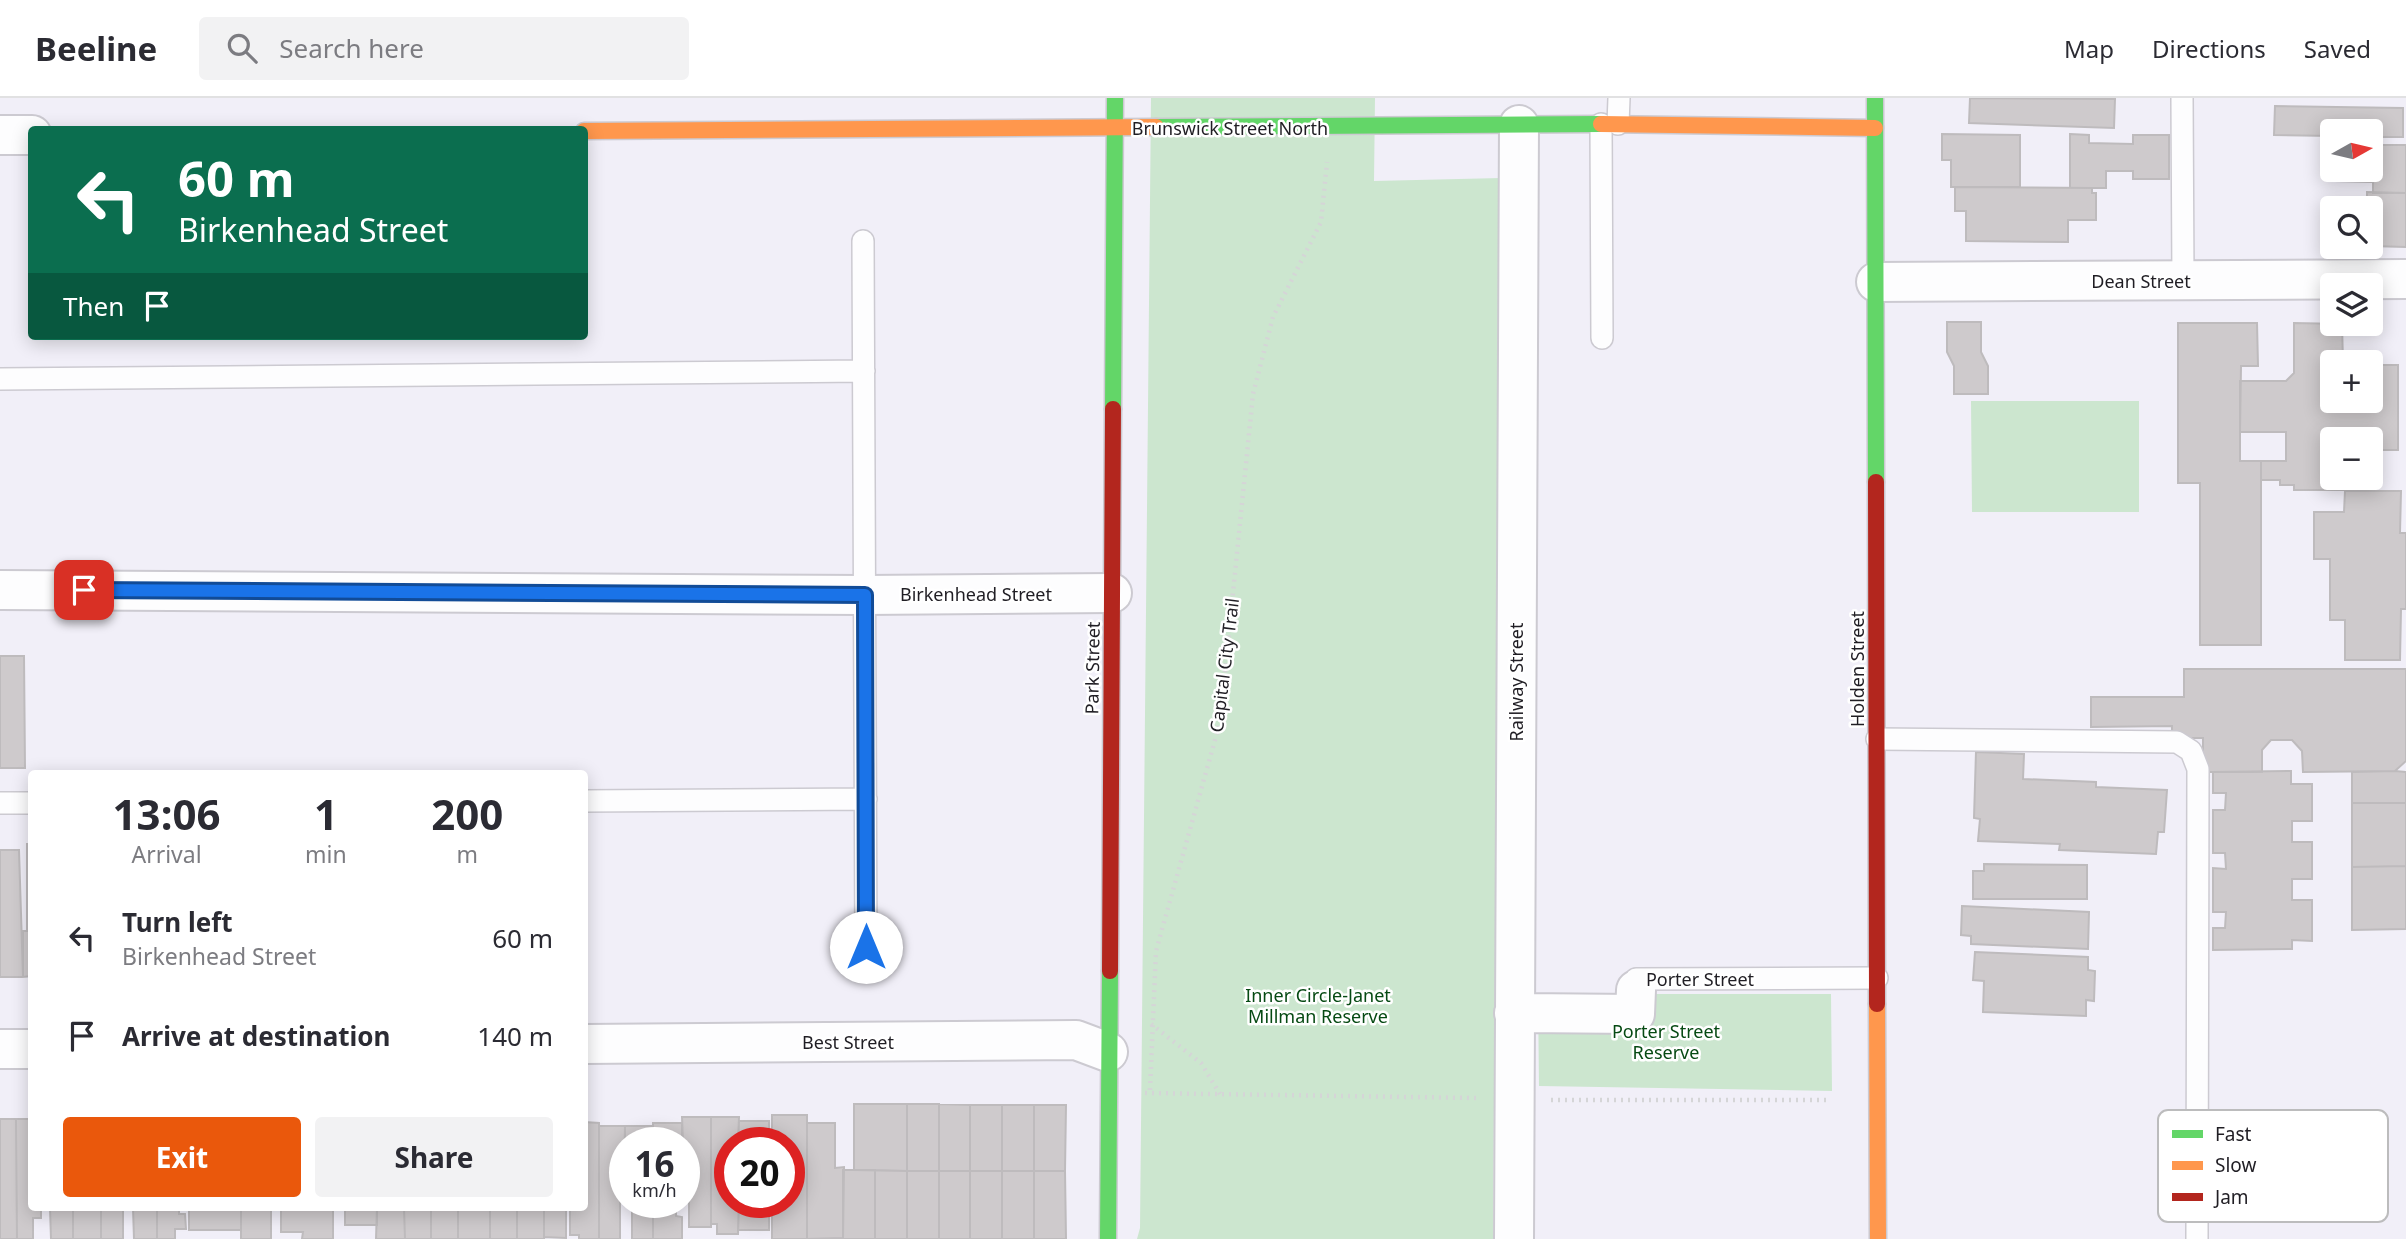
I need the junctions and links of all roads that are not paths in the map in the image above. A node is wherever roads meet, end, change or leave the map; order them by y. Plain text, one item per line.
1 (1115, 98) edge
2 (1619, 98) edge
3 (1875, 98) edge
4 (2182, 98) edge
5 (1610, 124) junction
6 (1519, 125) junction
7 (1115, 128) junction
8 (1875, 128) junction
9 (588, 131) edge
10 (0, 135) edge
11 (28, 135) edge
12 (863, 241) dead end
13 (2406, 279) edge
14 (2183, 281) junction
15 (1876, 282) junction
16 (1602, 338) dead end
17 (864, 371) junction
18 (0, 379) edge
19 (0, 590) edge
20 (1112, 593) junction
21 (865, 595) junction
22 (1877, 739) junction
23 (866, 799) junction
24 (588, 801) edge
25 (0, 803) edge
26 (28, 803) edge
27 (866, 947) dead end
28 (1877, 978) junction
29 (1636, 990) joint
30 (1514, 1013) junction
31 (588, 1044) edge
32 (0, 1049) edge
33 (28, 1049) edge
34 (1108, 1052) junction
35 (2197, 1110) edge
36 (1108, 1239) edge
37 (1514, 1239) edge
38 (1878, 1239) edge

1 - 7 street, Park Street
2 - 5 lane
3 - 8 street, Holden Street
4 - 14 lane
5 - 6 street, Brunswick Street North
5 - 8 street, Brunswick Street North
5 - 16 lane
6 - 7 street, Brunswick Street North
6 - 30 street, Railway Street
7 - 9 street, Brunswick Street North
7 - 20 street, Park Street
8 - 15 street, Holden Street
10 - 11 street
12 - 17 lane
13 - 14 street, Dean Street
14 - 15 street, Dean Street
15 - 22 street, Holden Street
17 - 18 lane
17 - 21 lane
19 - 21 street, Birkenhead Street
20 - 21 street, Birkenhead Street
20 - 34 street, Park Street
21 - 23 lane
22 - 28 street, Holden Street
22 - 35 lane
23 - 24 lane
23 - 27 lane
25 - 26 lane
28 - 29 lane, Porter Street
28 - 38 street, Holden Street
29 - 30 street, Porter Street
30 - 37 street, Railway Street
31 - 34 street, Best Street
32 - 33 street
34 - 36 street, Park Street

